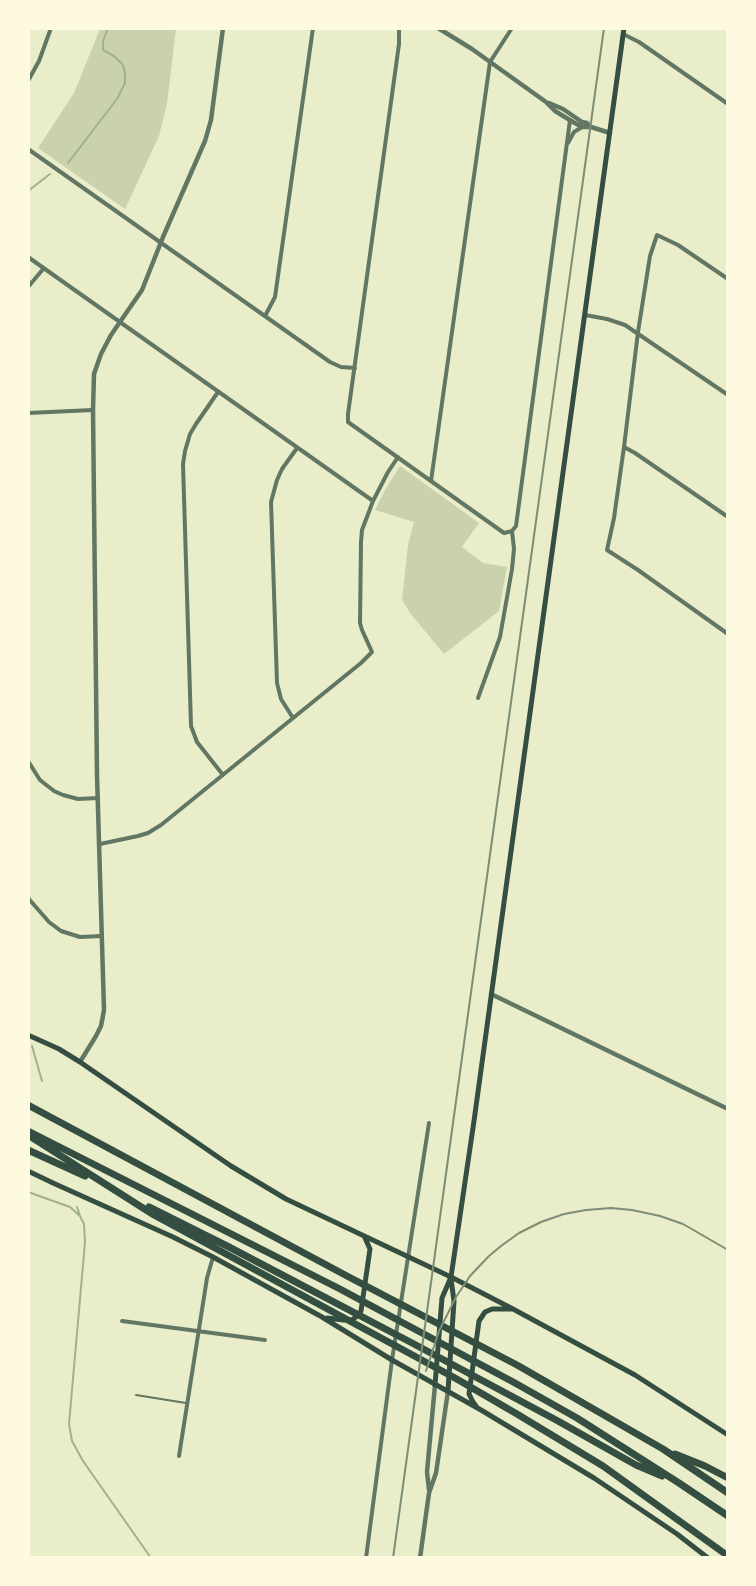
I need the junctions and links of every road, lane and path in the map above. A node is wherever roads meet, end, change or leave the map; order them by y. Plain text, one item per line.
1 (51, 28) edge
2 (223, 28) edge
3 (313, 28) edge
4 (399, 28) edge
5 (438, 28) edge
6 (512, 28) edge
7 (624, 31) edge
8 (490, 62) junction
9 (28, 81) edge
10 (546, 102) junction
11 (728, 104) edge
12 (570, 120) junction
13 (582, 127) junction
14 (591, 127) junction
15 (610, 133) junction
16 (566, 146) junction
17 (28, 149) edge
18 (161, 242) junction
19 (28, 257) edge
20 (44, 268) junction
21 (728, 279) edge
22 (28, 287) edge
23 (585, 315) junction
24 (265, 316) junction
25 (120, 322) junction
26 (638, 332) junction
27 (355, 368) junction
28 (218, 392) junction
29 (728, 395) edge
30 (93, 410) junction
31 (28, 413) edge
32 (624, 447) junction
33 (297, 448) junction
34 (398, 458) junction
35 (431, 481) junction
36 (373, 501) junction
37 (728, 516) edge
38 (512, 531) junction
39 (728, 634) edge
40 (478, 698) dead end
41 (293, 718) junction
42 (28, 761) edge
43 (223, 775) junction
44 (98, 798) junction
45 (100, 844) junction
46 (28, 898) edge
47 (102, 936) junction
48 (491, 994) junction
49 (28, 1035) edge
50 (80, 1062) junction
51 (28, 1105) edge
52 (728, 1109) edge
53 (429, 1123) dead end
54 (28, 1131) edge
55 (28, 1135) edge
56 (28, 1150) edge
57 (28, 1171) edge
58 (363, 1235) junction
59 (213, 1257) junction
60 (408, 1257) junction
61 (451, 1277) junction
62 (513, 1309) junction
63 (322, 1317) junction
64 (122, 1321) dead end
65 (198, 1331) junction
66 (266, 1340) dead end
67 (392, 1360) junction
68 (435, 1385) junction
69 (448, 1392) junction
70 (136, 1395) dead end
71 (187, 1403) junction
72 (480, 1410) junction
73 (728, 1435) edge
74 (663, 1449) junction
75 (179, 1456) dead end
76 (728, 1478) edge
77 (679, 1482) junction
78 (429, 1493) junction
79 (728, 1493) edge
80 (728, 1516) edge
81 (728, 1556) edge
82 (366, 1557) edge
83 (420, 1557) edge
84 (708, 1557) edge

1 - 9 street
2 - 18 street
3 - 24 street
4 - 27 street
5 - 8 street
6 - 8 street
7 - 11 street
7 - 15 main road
8 - 10 street
8 - 35 street
10 - 12 street
10 - 14 street
12 - 13 street
12 - 16 street
13 - 14 street
13 - 16 street
14 - 15 street
15 - 23 main road
16 - 38 street
17 - 18 street
18 - 24 street
18 - 25 street
19 - 20 street
20 - 22 street
20 - 25 street
21 - 26 street
23 - 26 street
23 - 48 main road
24 - 27 street
25 - 28 street
25 - 30 street
26 - 29 street
26 - 32 street
27 - 34 street
28 - 33 street
28 - 43 street
30 - 31 street
30 - 44 street
32 - 37 street
32 - 39 street
33 - 36 street
33 - 41 street
34 - 35 street
34 - 36 street
35 - 38 street
36 - 41 street
38 - 40 street
41 - 43 street
42 - 44 street
43 - 45 street
44 - 45 street
45 - 47 street
46 - 47 street
47 - 50 street
48 - 52 street
48 - 61 main road
49 - 50 main road
50 - 58 main road
51 - 74 highway
53 - 60 street
54 - 77 highway
55 - 81 highway
56 - 77 highway
57 - 59 main road
58 - 60 main road
58 - 63 main road
59 - 63 main road
59 - 65 street
60 - 61 main road
60 - 67 street
61 - 62 main road
61 - 68 main road
61 - 69 main road
62 - 72 main road
62 - 73 main road
63 - 67 main road
64 - 65 street
65 - 66 street
65 - 71 street
67 - 68 main road
67 - 82 street
68 - 69 main road
68 - 78 street
69 - 72 main road
69 - 78 street
70 - 71 lane
71 - 75 street
72 - 84 main road
74 - 76 highway
74 - 79 highway
77 - 80 highway
78 - 83 street

